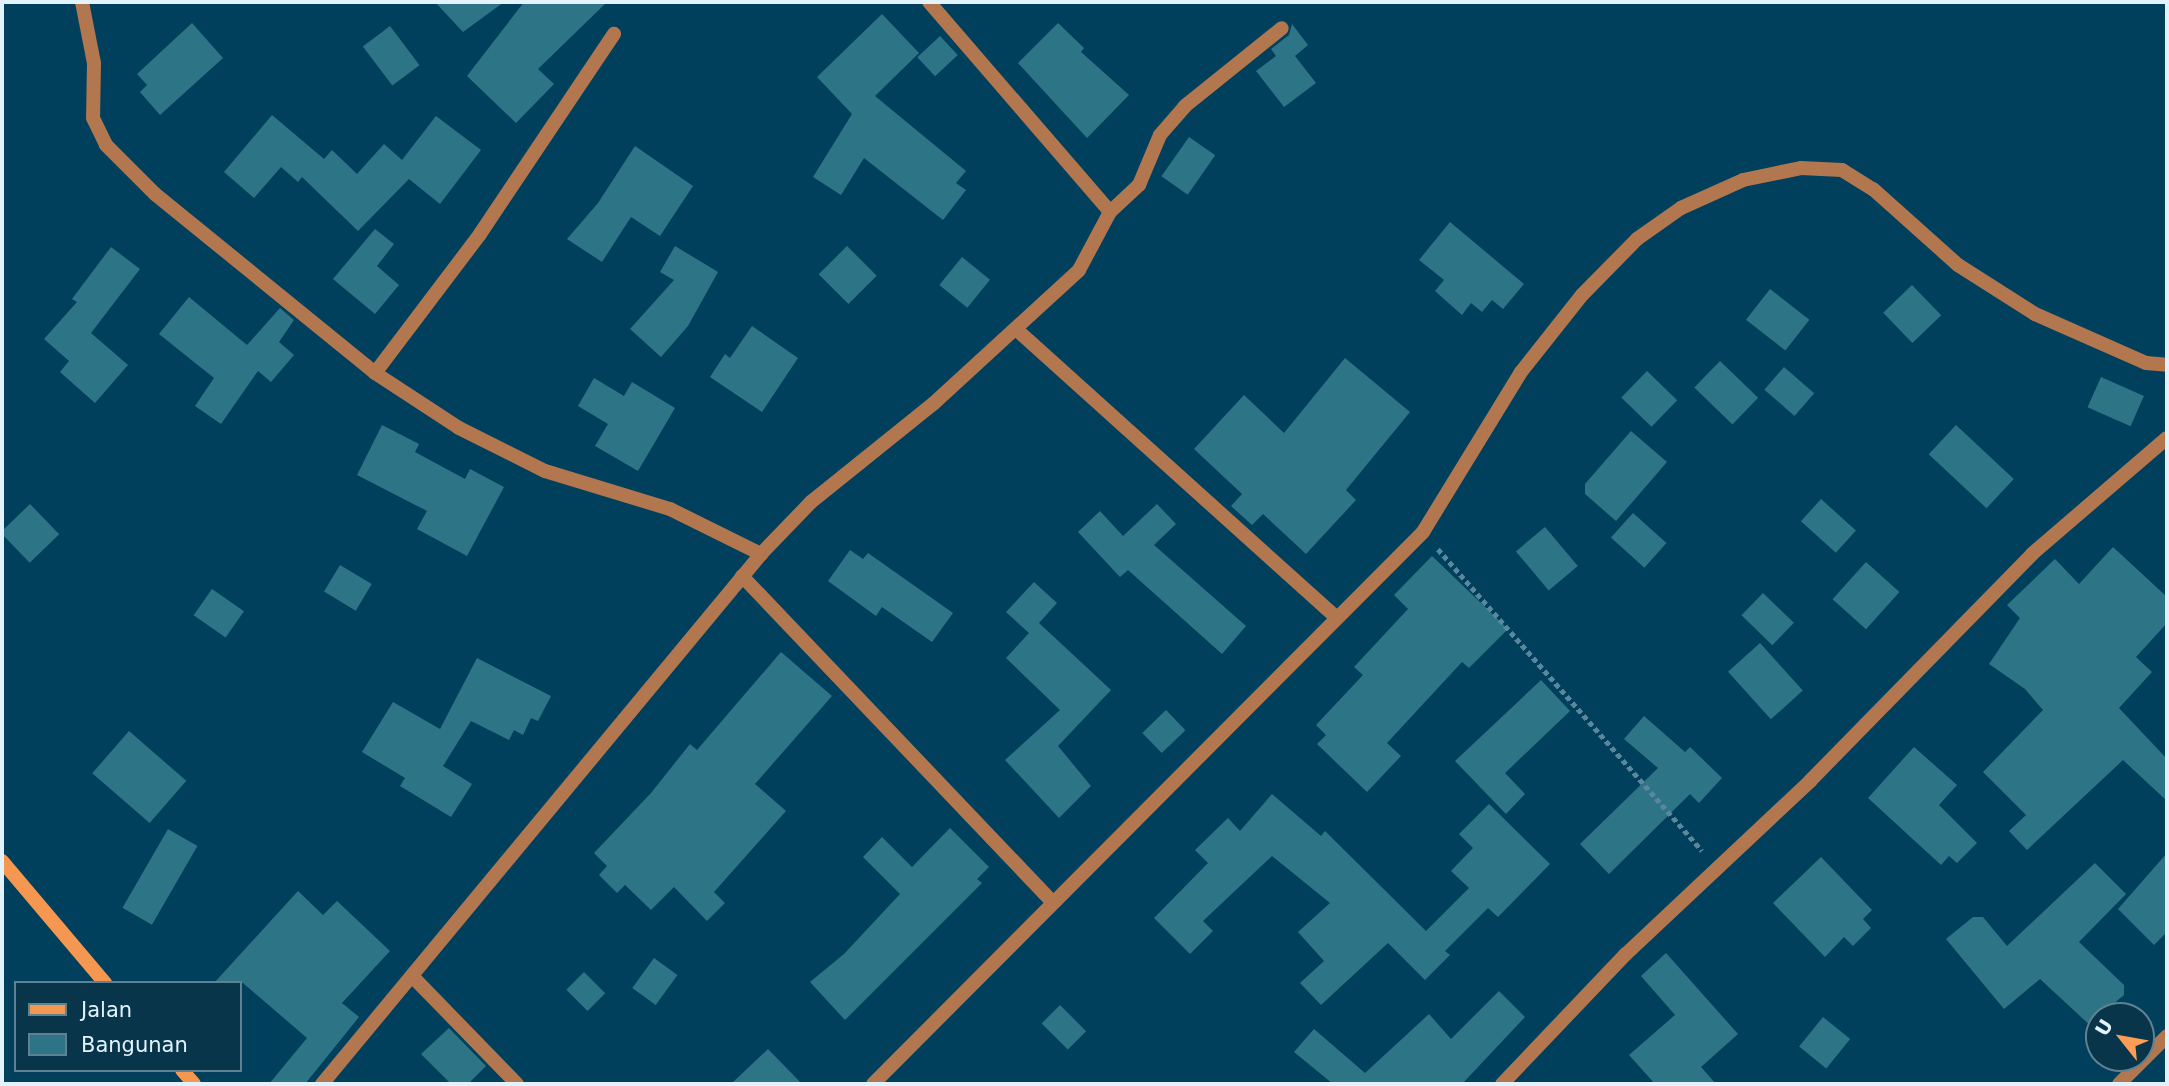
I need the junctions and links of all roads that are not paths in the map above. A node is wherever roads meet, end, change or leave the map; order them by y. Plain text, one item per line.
1 (82, 2) edge
2 (929, 2) edge
3 (1282, 28) dead end
4 (614, 34) dead end
5 (1110, 212) junction
6 (1017, 331) junction
7 (2167, 365) edge
8 (375, 373) junction
9 (2167, 438) edge
10 (761, 554) junction
11 (743, 576) junction
12 (1336, 617) junction
13 (2, 861) edge
14 (1053, 903) junction
15 (413, 977) junction
16 (103, 981) edge
17 (2167, 1036) edge
18 (322, 1084) edge
19 (517, 1084) edge
20 (873, 1084) edge
21 (1502, 1084) edge
22 (2119, 1084) edge

1 - 8 street
2 - 5 street
3 - 5 street
4 - 8 street
5 - 6 street
6 - 10 street
6 - 12 street
7 - 12 street
8 - 10 street
9 - 21 street
10 - 11 street
11 - 14 street
11 - 15 street
12 - 14 street
13 - 16 main road
14 - 20 street
15 - 18 street
15 - 19 street
17 - 22 street

